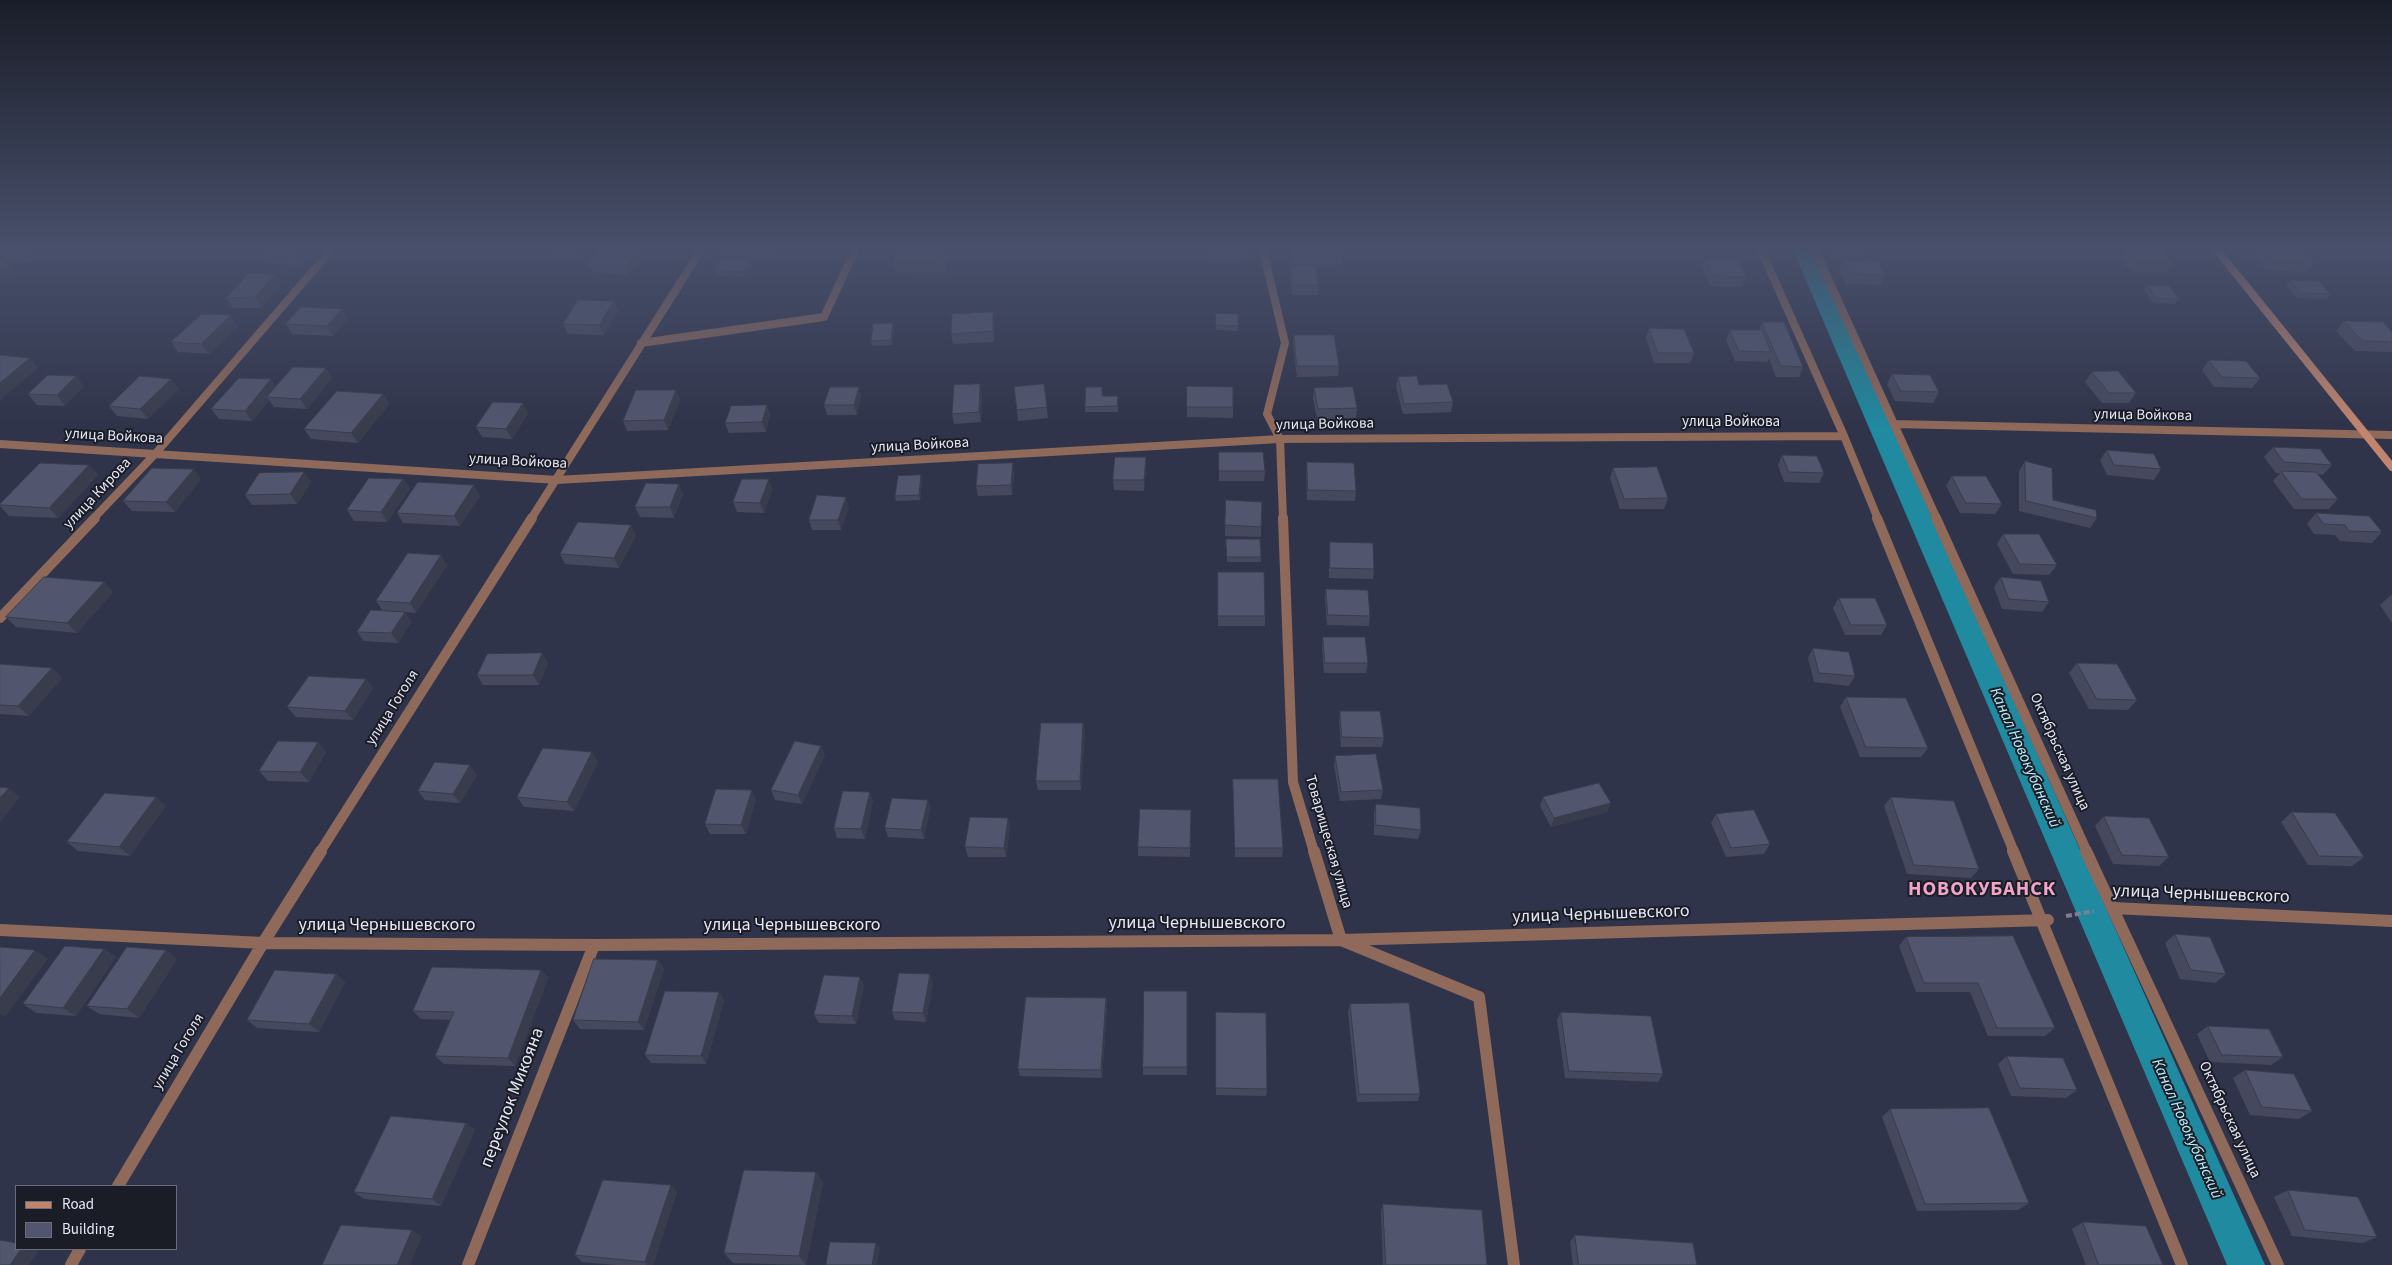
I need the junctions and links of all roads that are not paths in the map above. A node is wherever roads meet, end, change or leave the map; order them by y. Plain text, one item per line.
1 (280, 309) edge
2 (663, 309) edge
3 (828, 309) edge
4 (1277, 309) edge
5 (1787, 309) edge
6 (1842, 309) edge
7 (2265, 309) edge
8 (641, 343) junction
9 (1894, 424) junction
10 (2367, 435) junction
11 (2392, 435) edge
12 (1844, 436) junction
13 (1280, 439) junction
14 (0, 444) edge
15 (156, 453) junction
16 (2392, 467) edge
17 (557, 480) junction
18 (0, 618) edge
19 (2112, 908) junction
20 (2044, 920) junction
21 (2392, 921) edge
22 (0, 930) edge
23 (1341, 940) junction
24 (263, 943) junction
25 (594, 945) junction
26 (119, 1185) edge
27 (79, 1250) edge
28 (71, 1265) edge
29 (468, 1265) edge
30 (1514, 1265) edge
31 (2182, 1265) edge
32 (2278, 1265) edge

1 - 15 street, улица Кирова
2 - 8 street, улица Гоголя
3 - 8 street
4 - 13 street, Товарищеская улица
5 - 12 street
6 - 9 street, Октябрьская улица
7 - 10 street
8 - 17 street, улица Гоголя
9 - 10 street, улица Войкова
9 - 19 street, Октябрьская улица
10 - 11 street, улица Войкова
10 - 16 street
12 - 13 street, улица Войкова
12 - 20 street
13 - 17 street, улица Войкова
13 - 23 street, Товарищеская улица
14 - 15 street, улица Войкова
15 - 17 street, улица Войкова
15 - 18 street, улица Кирова
17 - 24 street, улица Гоголя
19 - 21 street, улица Чернышевского
19 - 32 street, Октябрьская улица
20 - 23 street, улица Чернышевского
20 - 31 street
22 - 24 street, улица Чернышевского
23 - 25 street, улица Чернышевского
23 - 30 street
24 - 25 street, улица Чернышевского
24 - 26 street, улица Гоголя
25 - 29 street, переулок Микояна
27 - 28 street

